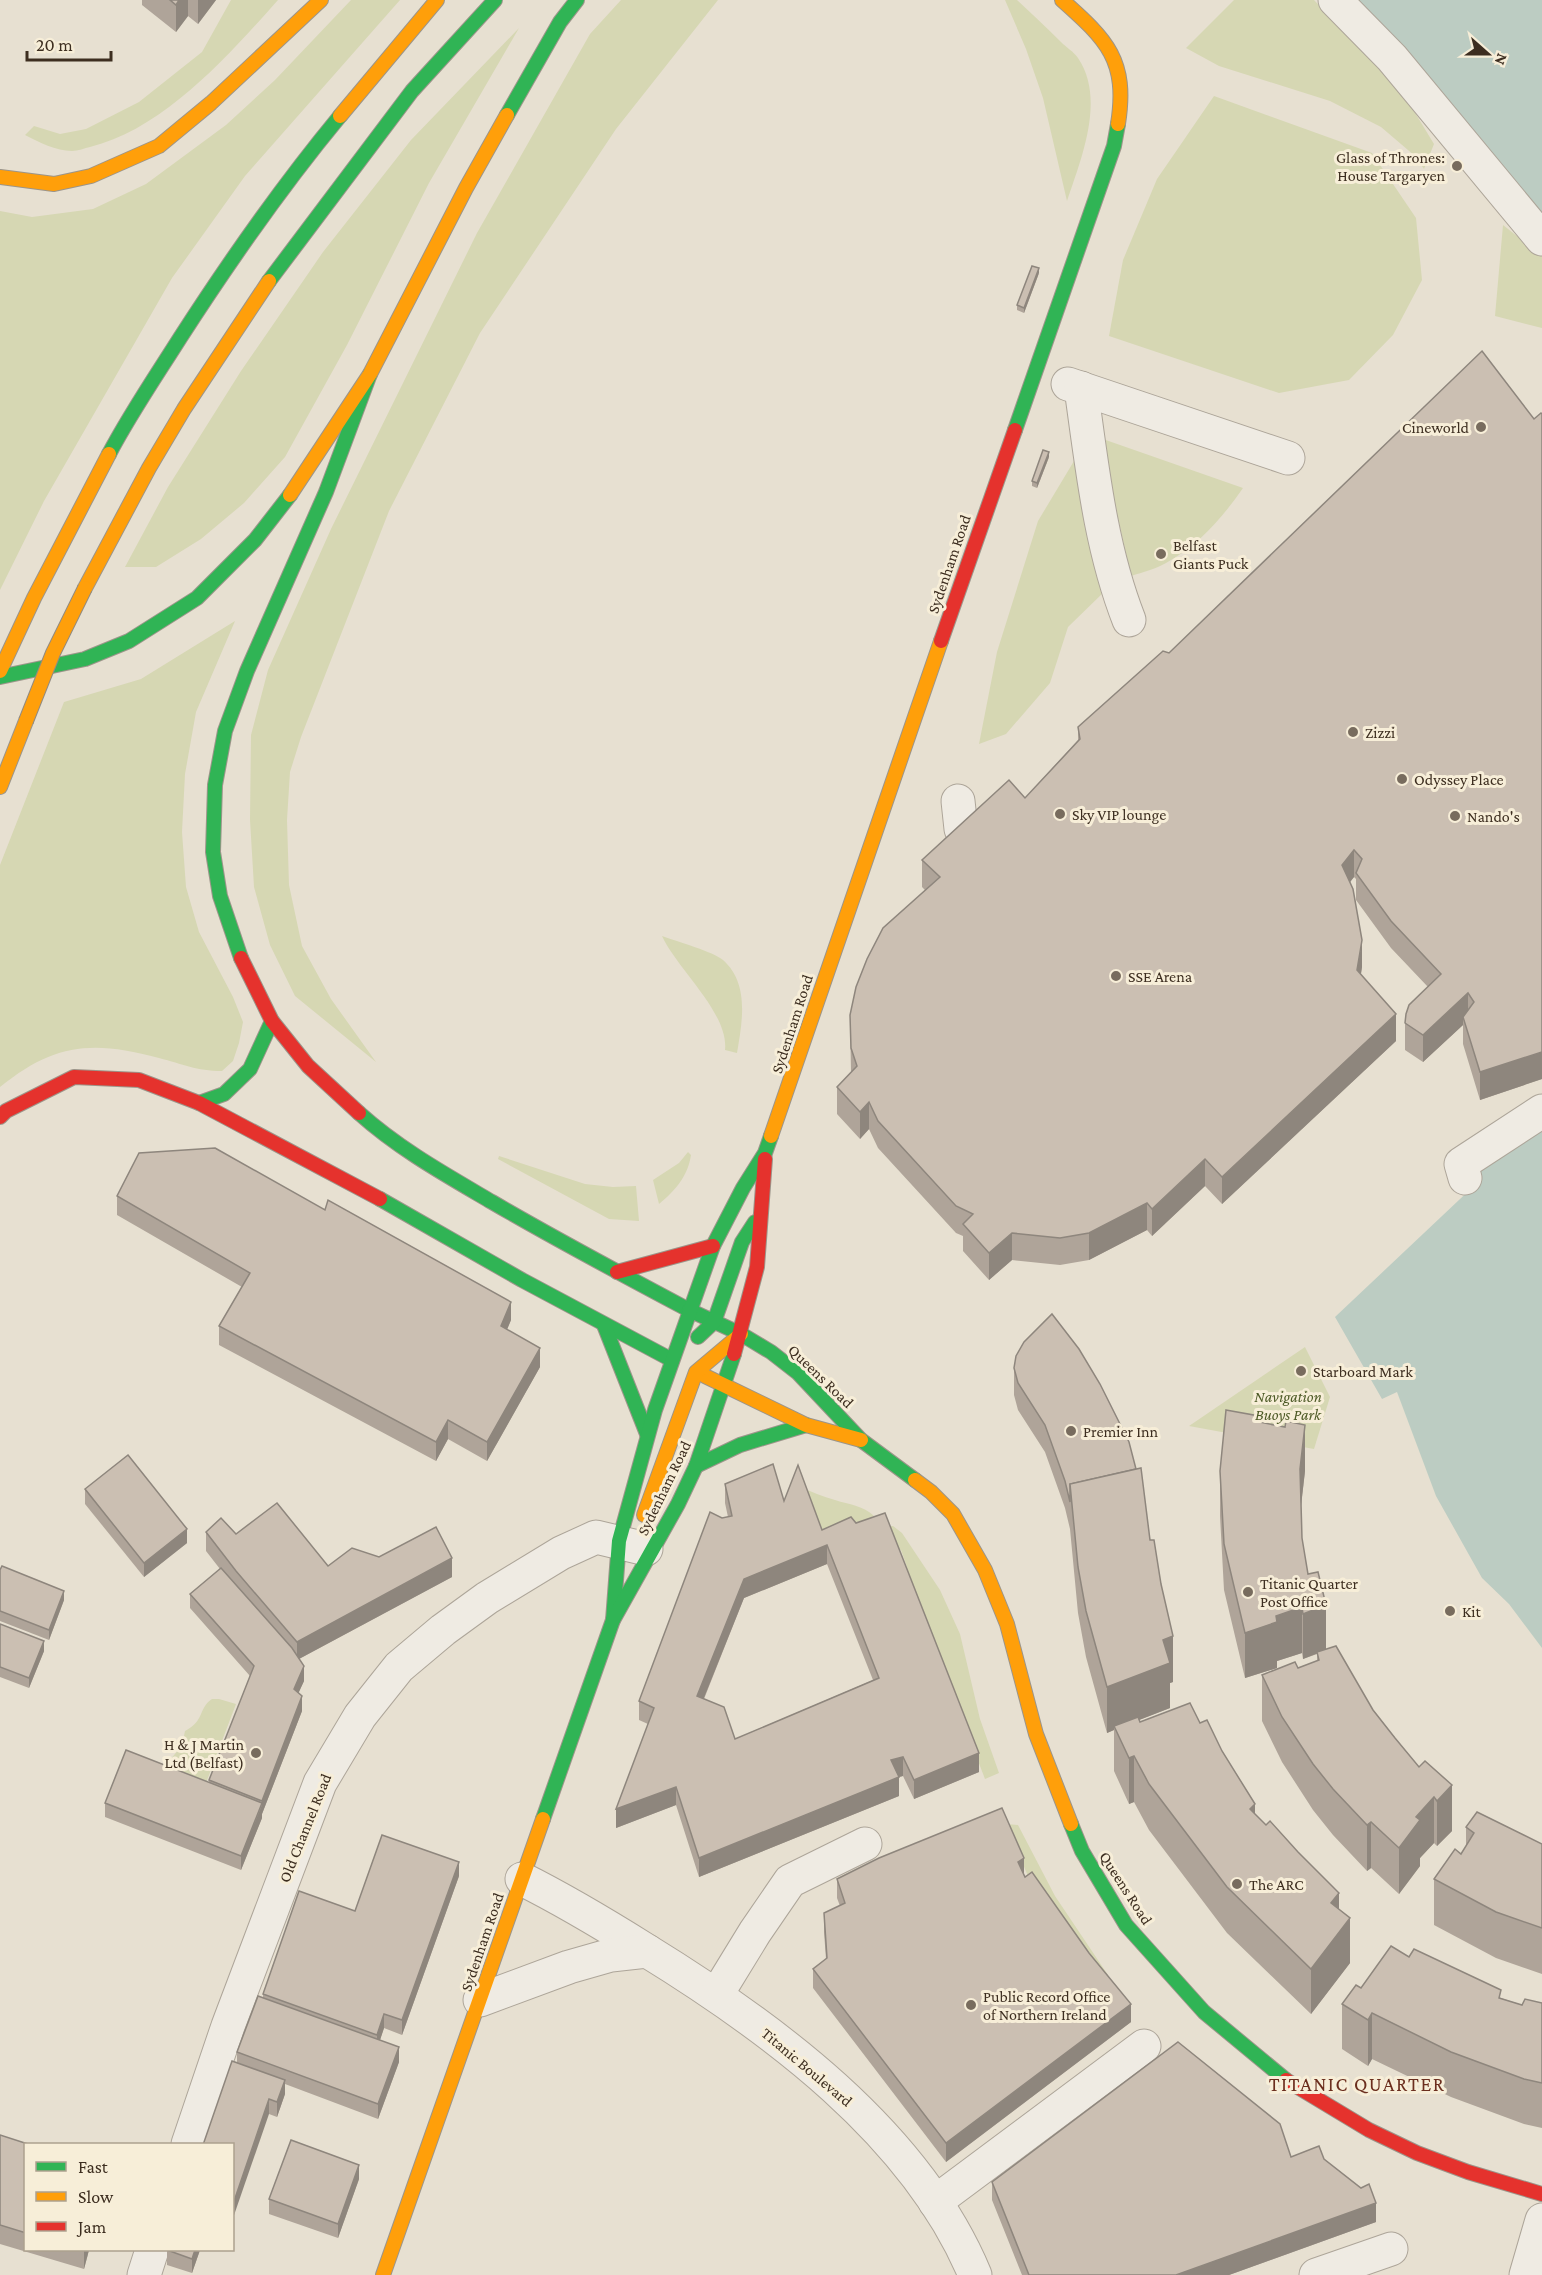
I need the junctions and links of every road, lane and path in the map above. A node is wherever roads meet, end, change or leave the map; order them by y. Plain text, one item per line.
1 (321, 0) edge
2 (437, 0) edge
3 (495, 0) edge
4 (577, 0) edge
5 (1062, 0) edge
6 (1335, 0) edge
7 (4, 171) edge
8 (1542, 239) edge
9 (370, 374) junction
10 (1288, 458) dead end
11 (1129, 620) dead end
12 (0, 671) edge
13 (0, 677) edge
14 (0, 787) edge
15 (958, 801) dead end
16 (968, 845) edge
17 (272, 1021) junction
18 (199, 1103) junction
19 (1542, 1111) edge
20 (0, 1117) edge
21 (765, 1153) junction
22 (1465, 1178) dead end
23 (761, 1214) junction
24 (713, 1246) junction
25 (617, 1272) junction
26 (689, 1310) junction
27 (714, 1322) junction
28 (604, 1325) junction
29 (741, 1334) junction
30 (672, 1360) junction
31 (696, 1372) junction
32 (724, 1386) junction
33 (806, 1425) junction
34 (647, 1434) junction
35 (861, 1440) junction
36 (696, 1466) junction
37 (632, 1544) junction
38 (613, 1620) junction
39 (865, 1844) dead end
40 (522, 1879) junction
41 (647, 1951) junction
42 (717, 1994) junction
43 (480, 2000) junction
44 (1144, 2046) dead end
45 (189, 2143) edge
46 (1542, 2194) edge
47 (935, 2202) junction
48 (1542, 2220) edge
49 (1391, 2249) dead end
50 (152, 2251) edge
51 (144, 2275) edge
52 (383, 2275) edge
53 (975, 2275) edge
54 (1316, 2275) edge
55 (1526, 2275) edge

1 - 7 main road
2 - 12 main road
3 - 14 main road, bridge
4 - 9 main road
5 - 21 main road, Sydenham Road
6 - 8 street
9 - 13 main road
9 - 17 main road, Queens Road
10 - 11 street
15 - 16 street
17 - 18 main road
17 - 25 main road, Queens Road
18 - 20 main road, Queens Road
18 - 28 main road, Queens Road
19 - 22 street
21 - 23 main road, Sydenham Road
21 - 24 main road, Sydenham Road
23 - 27 main road
23 - 29 main road, Sydenham Road
24 - 25 main road
24 - 26 main road, Sydenham Road
25 - 26 main road, Queens Road
26 - 27 main road, Queens Road
26 - 30 main road, Sydenham Road
27 - 29 main road, Queens Road
27 - 30 main road
28 - 30 main road, Queens Road
28 - 34 main road
29 - 31 main road
29 - 32 main road, Sydenham Road
29 - 35 main road, Queens Road
30 - 31 main road, Queens Road
30 - 34 main road, Sydenham Road
31 - 32 main road, Queens Road
31 - 37 main road
32 - 33 main road, Queens Road
32 - 36 main road, Sydenham Road
33 - 35 main road, Queens Road
33 - 36 main road
34 - 37 main road, Sydenham Road
35 - 46 main road, Queens Road
36 - 37 main road, Sydenham Road
37 - 38 main road, Sydenham Road
37 - 38 main road, Sydenham Road
37 - 45 street, Old Channel Road
38 - 40 main road, Sydenham Road
39 - 42 street
40 - 41 street, Titanic Boulevard
40 - 43 main road, Sydenham Road
41 - 42 street, Titanic Boulevard
41 - 43 street
42 - 47 street, Titanic Boulevard
43 - 52 main road, Sydenham Road
44 - 47 street
47 - 53 street, Titanic Boulevard
48 - 55 street
49 - 54 street
50 - 51 street

